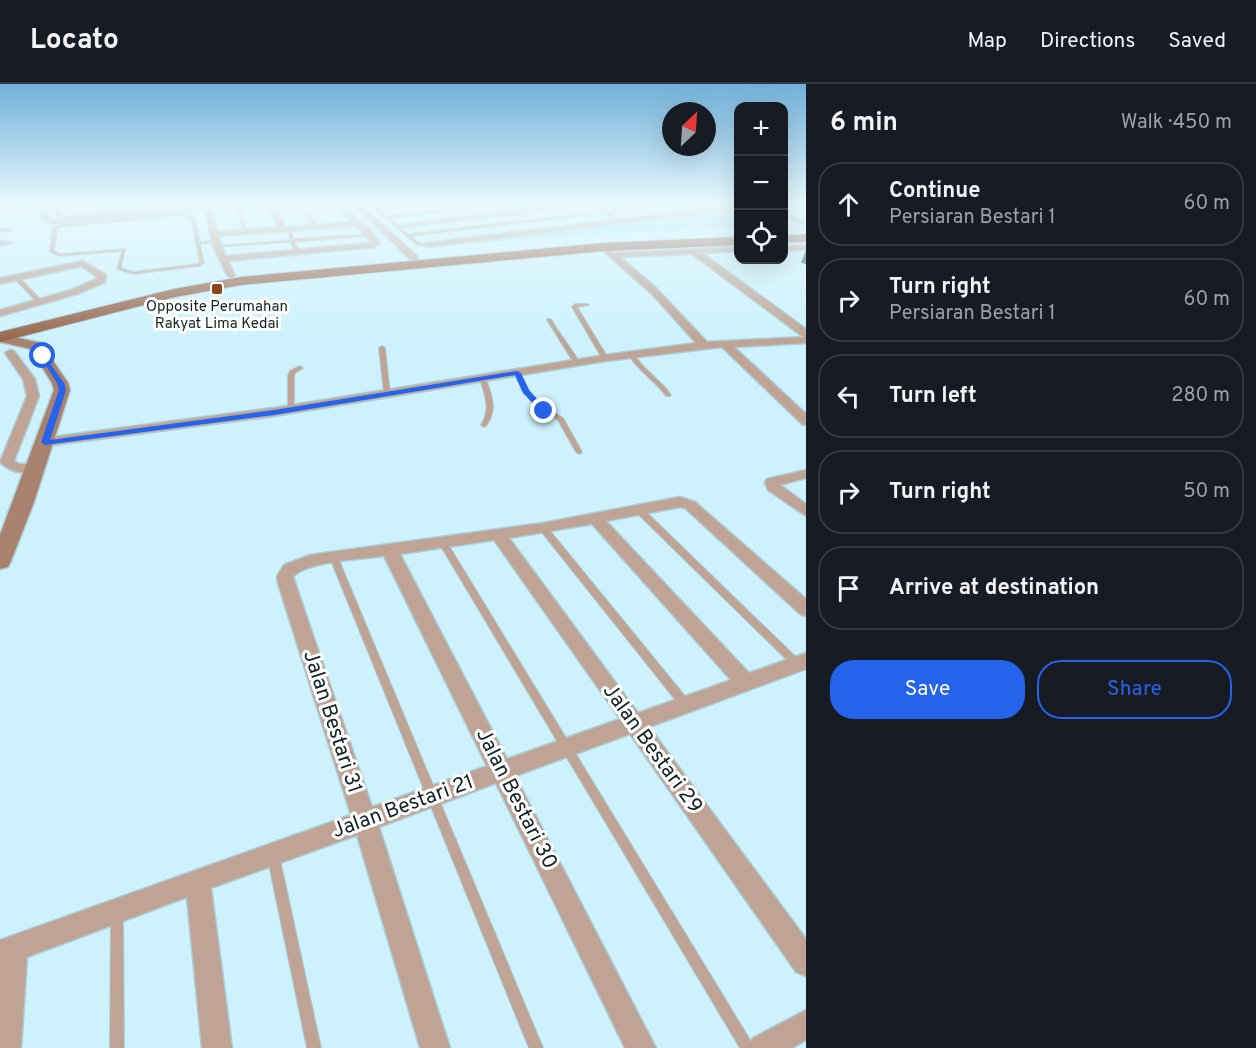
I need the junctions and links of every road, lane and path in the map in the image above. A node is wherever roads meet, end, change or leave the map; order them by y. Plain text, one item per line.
1 (52, 249) edge
2 (199, 249) edge
3 (219, 249) edge
4 (296, 249) edge
5 (342, 249) edge
6 (404, 249) edge
7 (523, 249) edge
8 (636, 249) edge
9 (734, 249) edge
10 (610, 251) junction
11 (694, 251) junction
12 (297, 252) junction
13 (414, 258) junction
14 (223, 259) junction
15 (50, 271) junction
16 (231, 275) junction
17 (16, 278) junction
18 (58, 278) dead end
19 (0, 281) edge
20 (66, 285) dead end
21 (74, 292) junction
22 (40, 302) junction
23 (587, 305) dead end
24 (0, 315) edge
25 (549, 320) dead end
26 (56, 322) junction
27 (3, 333) edge
28 (806, 334) edge
29 (806, 340) edge
30 (726, 344) junction
31 (704, 345) junction
32 (36, 346) junction
33 (382, 348) dead end
34 (5, 354) edge
35 (631, 354) junction
36 (605, 358) junction
37 (576, 362) junction
38 (300, 368) dead end
39 (517, 373) junction
40 (483, 379) junction
41 (387, 393) junction
42 (668, 395) dead end
43 (291, 409) junction
44 (806, 421) edge
45 (484, 425) dead end
46 (45, 442) junction
47 (579, 452) dead end
48 (36, 467) junction
49 (806, 474) edge
50 (638, 509) junction
51 (806, 511) edge
52 (595, 518) junction
53 (543, 528) junction
54 (498, 534) junction
55 (443, 543) junction
56 (390, 551) junction
57 (0, 557) edge
58 (334, 558) junction
59 (806, 609) edge
60 (802, 663) edge
61 (746, 683) junction
62 (685, 704) junction
63 (633, 724) junction
64 (567, 748) junction
65 (502, 771) junction
66 (432, 797) junction
67 (365, 821) junction
68 (273, 855) junction
69 (198, 881) junction
70 (117, 911) junction
71 (7, 951) edge
72 (806, 962) edge
73 (806, 1024) edge
74 (6, 1048) edge
75 (117, 1048) edge
76 (217, 1048) edge
77 (314, 1048) edge
78 (435, 1048) edge
79 (536, 1048) edge
80 (641, 1048) edge
81 (748, 1048) edge
82 (762, 1048) edge

1 - 2 lane
3 - 14 street
4 - 12 lane
5 - 12 street
6 - 13 street
7 - 13 main road
8 - 10 main road
9 - 11 street
10 - 11 street
10 - 26 main road
10 - 31 street
11 - 28 street
12 - 14 street
13 - 16 main road
14 - 16 street
15 - 17 street
15 - 18 street
15 - 21 street
16 - 27 main road
17 - 19 street
17 - 22 lane
20 - 21 street
21 - 22 street
22 - 24 street
23 - 36 lane
24 - 27 street
25 - 37 lane
26 - 27 main road
26 - 32 street
27 - 32 street
29 - 30 street
30 - 31 street
30 - 44 street
31 - 35 street
32 - 34 street
32 - 46 street
33 - 41 lane
34 - 48 street
35 - 36 street
35 - 42 lane
36 - 37 street
37 - 39 street
38 - 43 lane
39 - 40 street
39 - 47 lane
40 - 41 street
40 - 45 lane
41 - 43 street
43 - 46 street
46 - 48 street
48 - 57 street
49 - 51 street
50 - 52 street
50 - 59 street
50 - 60 lane
52 - 53 street
52 - 61 street
53 - 54 street
53 - 62 lane
54 - 55 street
54 - 63 street, Jalan Bestari 29
55 - 56 street
55 - 64 lane
56 - 58 street
56 - 65 street, Jalan Bestari 30
58 - 66 lane
58 - 67 street, Jalan Bestari 31
60 - 61 street, Jalan Bestari 21
61 - 62 street, Jalan Bestari 21
62 - 63 street, Jalan Bestari 21
63 - 64 street, Jalan Bestari 21
63 - 72 street, Jalan Bestari 29
64 - 65 street, Jalan Bestari 21
64 - 81 lane
65 - 66 street, Jalan Bestari 21
65 - 80 street, Jalan Bestari 30
66 - 67 street, Jalan Bestari 21
66 - 79 lane
67 - 68 street, Jalan Bestari 21
67 - 78 street, Jalan Bestari 31
68 - 69 street, Jalan Bestari 21
68 - 77 lane
69 - 70 street, Jalan Bestari 21
69 - 76 street
70 - 71 street, Jalan Bestari 21
70 - 75 lane
71 - 74 street
73 - 82 street

